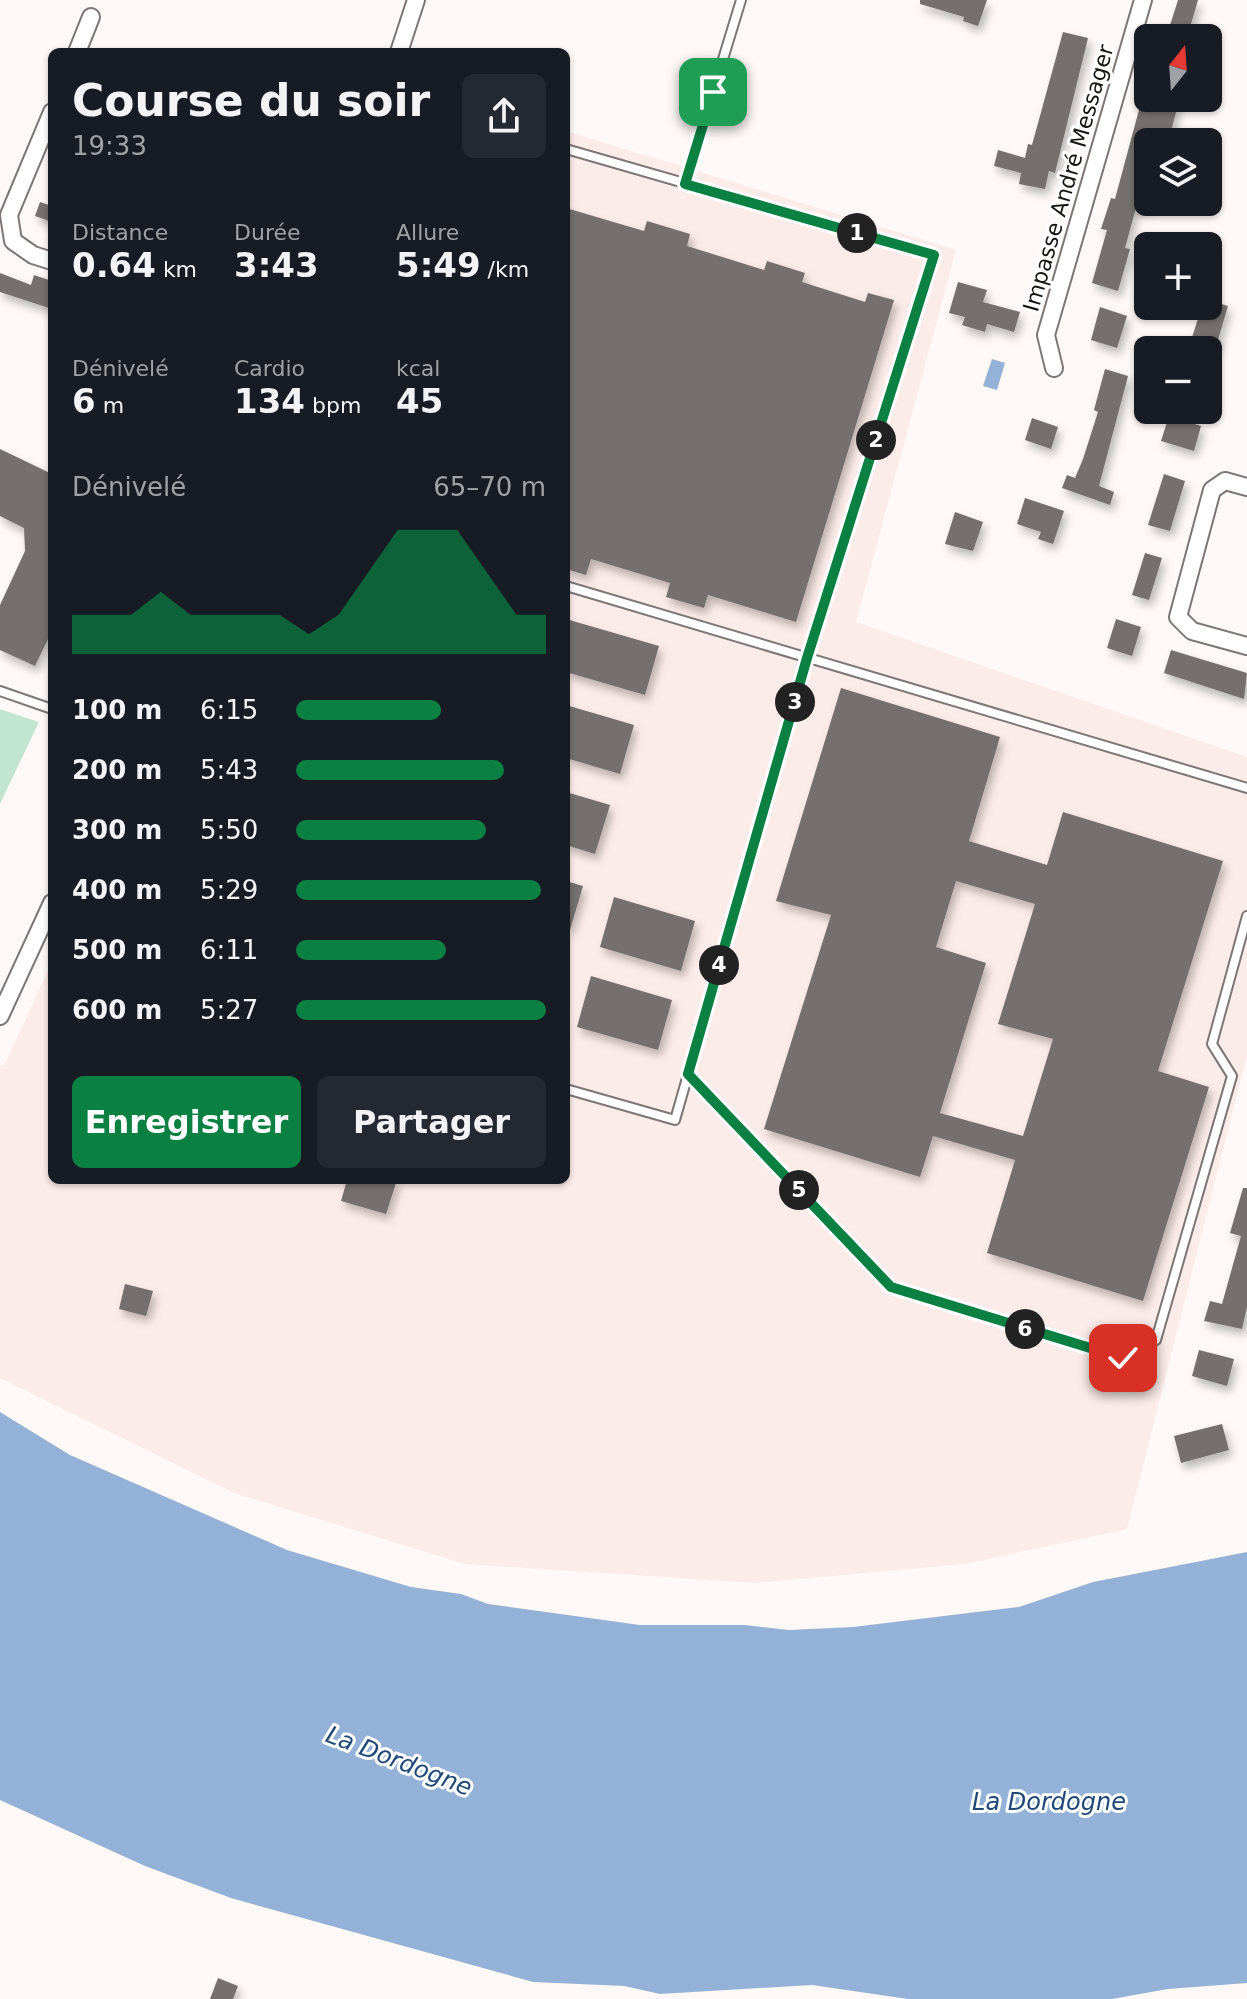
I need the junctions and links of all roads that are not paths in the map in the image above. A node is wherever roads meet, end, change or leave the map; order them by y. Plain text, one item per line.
1 (416, 0) edge
2 (741, 0) edge
3 (1143, 0) edge
4 (91, 17) dead end
5 (79, 48) edge
6 (400, 48) edge
7 (48, 122) edge
8 (570, 150) edge
9 (685, 184) junction
10 (48, 260) edge
11 (1054, 368) dead end
12 (1247, 487) edge
13 (570, 587) edge
14 (1247, 646) edge
15 (807, 658) junction
16 (0, 691) edge
17 (48, 708) edge
18 (1247, 788) edge
19 (48, 912) edge
20 (1247, 916) edge
21 (0, 1016) edge
22 (688, 1074) junction
23 (570, 1090) edge

1 - 6 street
2 - 9 lane
3 - 11 street, Impasse André Messager
4 - 5 street
7 - 10 street
8 - 9 lane
9 - 15 lane
12 - 14 street
13 - 15 lane
15 - 18 lane
15 - 22 lane
16 - 17 lane
19 - 21 street
20 - 22 lane
22 - 23 lane

